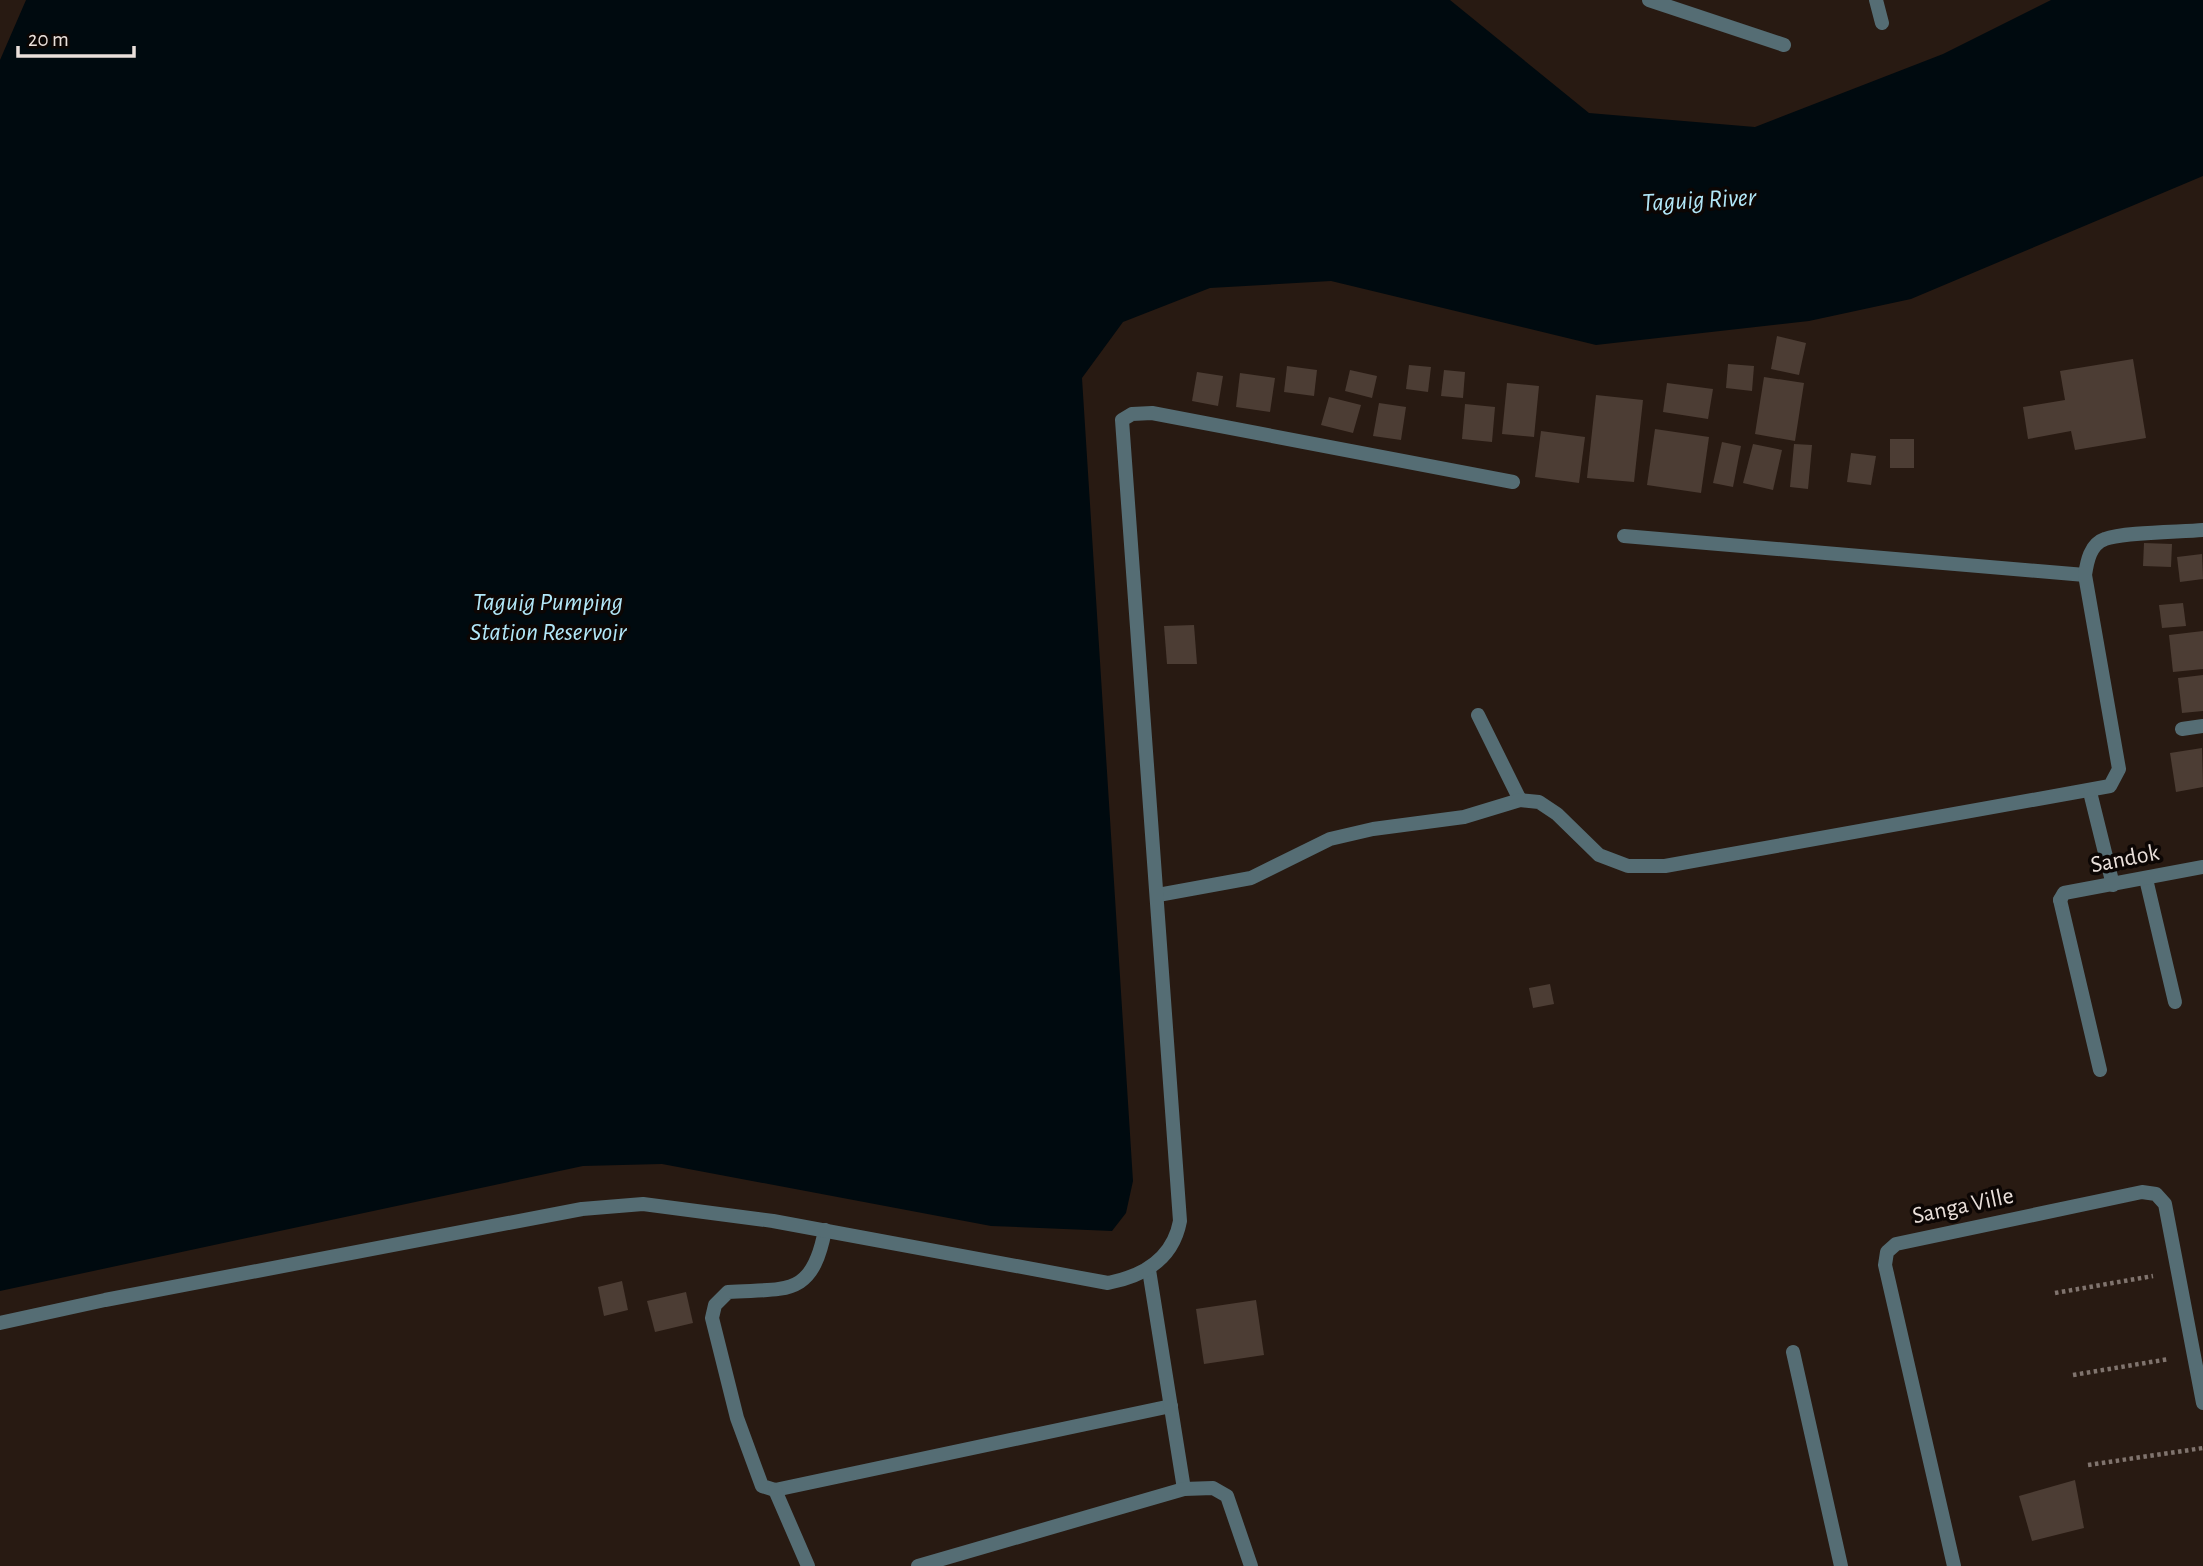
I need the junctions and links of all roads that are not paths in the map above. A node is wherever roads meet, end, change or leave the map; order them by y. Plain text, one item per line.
1 (1649, 0) edge
2 (1876, 0) edge
3 (1882, 23) dead end
4 (1783, 45) dead end
5 (1513, 482) dead end
6 (2203, 530) edge
7 (1624, 536) dead end
8 (2085, 575) junction
9 (1478, 715) dead end
10 (2203, 726) edge
11 (2182, 729) dead end
12 (2091, 792) junction
13 (1520, 800) junction
14 (2203, 867) edge
15 (2146, 879) junction
16 (2113, 885) junction
17 (1158, 895) junction
18 (2175, 1002) dead end
19 (2100, 1070) dead end
20 (825, 1230) junction
21 (1149, 1270) junction
22 (0, 1323) edge
23 (1793, 1352) dead end
24 (2203, 1403) edge
25 (1171, 1406) junction
26 (1184, 1489) junction
27 (775, 1490) junction
28 (808, 1566) edge
29 (918, 1566) edge
30 (1251, 1566) edge
31 (1840, 1566) edge
32 (1954, 1566) edge

1 - 4 street
2 - 3 street
5 - 17 street
6 - 8 street
7 - 8 street
8 - 12 street
9 - 13 street
10 - 11 street
12 - 13 street
12 - 16 street
13 - 17 street
14 - 15 street, Sandok
15 - 16 street, Sandok
15 - 18 street
16 - 19 street, Sandok
17 - 21 street
20 - 21 street
20 - 22 street
20 - 27 street
21 - 25 street
23 - 31 street
24 - 32 street, Sanga Ville
25 - 26 street
25 - 27 street
26 - 29 street
26 - 30 street
27 - 28 street

